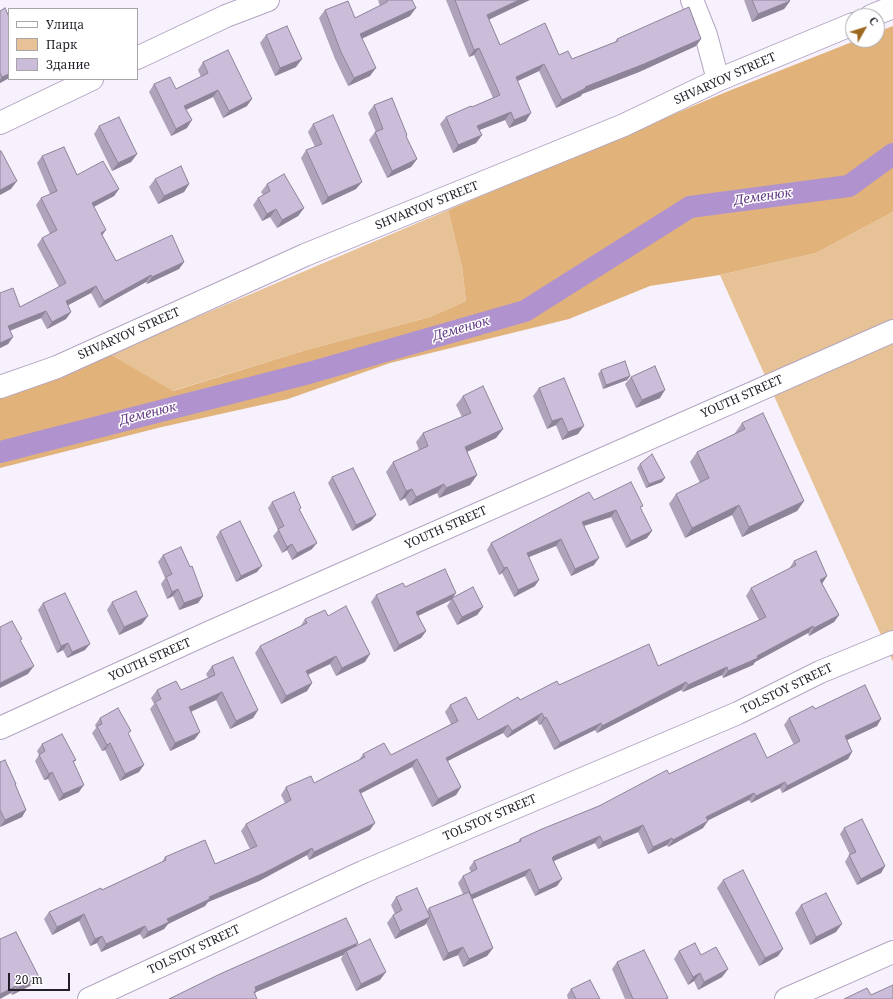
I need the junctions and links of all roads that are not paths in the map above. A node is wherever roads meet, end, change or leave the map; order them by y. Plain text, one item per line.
1 (268, 0) edge
2 (692, 0) edge
3 (845, 27) edge
4 (138, 58) edge
5 (90, 80) edge
6 (718, 80) junction
7 (0, 123) edge
8 (893, 331) edge
9 (0, 387) edge
10 (893, 642) edge
11 (0, 728) edge
12 (893, 952) edge
13 (89, 999) edge
14 (786, 999) edge

1 - 4 street
2 - 6 street
3 - 6 street, SHVARYOV STREET
5 - 7 street
6 - 9 street, SHVARYOV STREET
8 - 11 street, YOUTH STREET
10 - 13 street, TOLSTOY STREET
12 - 14 street

